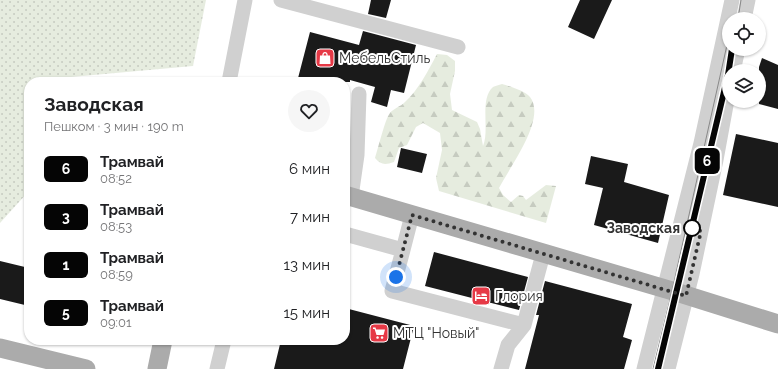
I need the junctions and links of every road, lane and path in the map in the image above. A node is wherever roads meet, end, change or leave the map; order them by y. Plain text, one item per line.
1 (245, 0) edge
2 (281, 0) edge
3 (732, 0) edge
4 (748, 0) edge
5 (745, 12) edge
6 (458, 46) dead end
7 (230, 77) edge
8 (359, 94) dead end
9 (726, 108) edge
10 (350, 187) edge
11 (350, 197) edge
12 (412, 215) junction
13 (350, 235) edge
14 (403, 250) junction
15 (543, 254) junction
16 (663, 289) junction
17 (686, 296) junction
18 (778, 324) edge
19 (524, 325) junction
20 (162, 345) edge
21 (223, 345) edge
22 (0, 348) edge
23 (86, 369) edge
24 (157, 369) edge
25 (217, 369) edge
26 (501, 369) edge
27 (644, 369) edge
28 (668, 369) edge

1 - 7 street
2 - 6 street
3 - 16 street
4 - 5 street
8 - 10 street
9 - 17 street
11 - 12 main road
12 - 14 street
12 - 15 main road
13 - 14 street
14 - 19 street
15 - 16 main road
15 - 19 street
16 - 17 main road
16 - 27 street
17 - 18 main road
17 - 28 street
19 - 26 street
20 - 24 main road
21 - 25 street
22 - 23 main road

